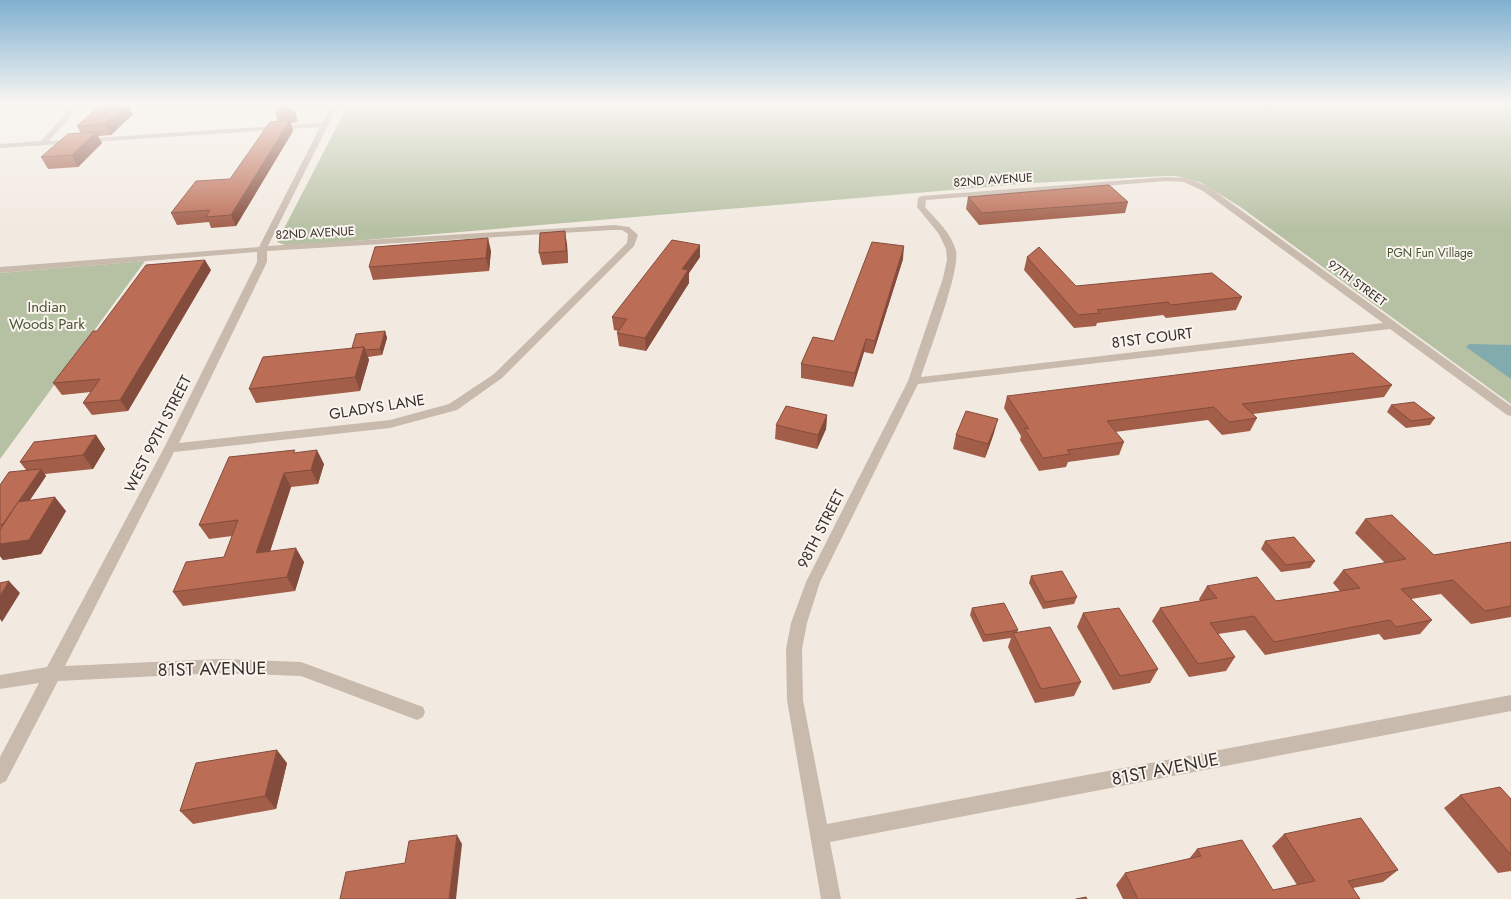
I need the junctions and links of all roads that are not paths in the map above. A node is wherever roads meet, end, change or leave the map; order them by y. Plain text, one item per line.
1 (312, 147) edge
2 (1186, 180) joint
3 (922, 198) joint
4 (631, 231) joint
5 (262, 249) junction
6 (0, 270) edge
7 (1394, 325) junction
8 (914, 381) junction
9 (1511, 412) edge
10 (170, 448) junction
11 (51, 674) junction
12 (0, 682) edge
13 (1511, 703) edge
14 (417, 712) dead end
15 (0, 775) edge
16 (818, 835) junction
17 (830, 899) edge

1 - 5 street, WEST 99TH STREET
2 - 3 street, 82ND AVENUE
2 - 7 street, 97TH STREET
3 - 8 street, 98TH STREET
4 - 5 street, 82ND AVENUE
4 - 10 street, GLADYS LANE
5 - 6 street, 82ND AVENUE
5 - 10 street, WEST 99TH STREET
7 - 8 street, 81ST COURT
7 - 9 street, 97TH STREET
8 - 16 street, 98TH STREET
10 - 11 street, WEST 99TH STREET
11 - 12 street, 81ST AVENUE
11 - 14 street, 81ST AVENUE
11 - 15 street, WEST 99TH STREET
13 - 16 street, 81ST AVENUE
16 - 17 street, 98TH STREET

